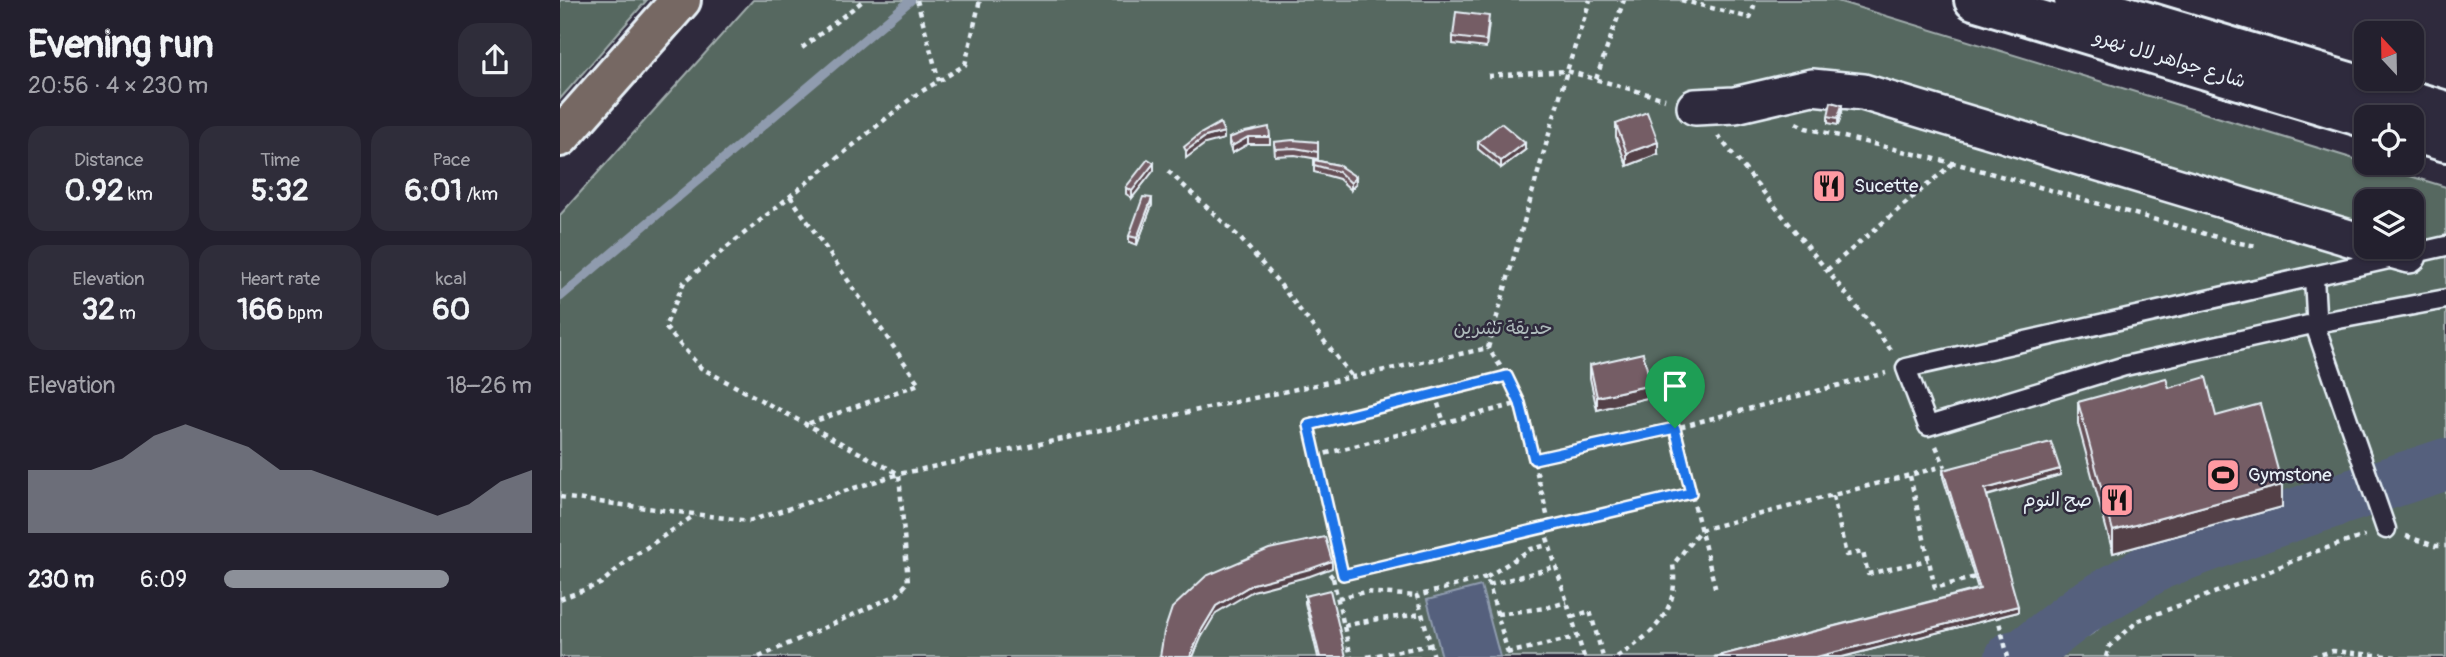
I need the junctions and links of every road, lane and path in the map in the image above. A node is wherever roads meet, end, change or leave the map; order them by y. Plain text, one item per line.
1 (681, 0) edge
2 (864, 0) edge
3 (917, 0) edge
4 (980, 0) edge
5 (1590, 0) edge
6 (1624, 0) edge
7 (1681, 0) edge
8 (1756, 0) edge
9 (1974, 0) edge
10 (2074, 0) edge
11 (802, 48) dead end
12 (1567, 71) junction
13 (1488, 76) dead end
14 (1596, 79) junction
15 (939, 81) junction
16 (1695, 107) junction
17 (2446, 111) edge
18 (2354, 114) edge
19 (1795, 122) dead end
20 (2424, 136) edge
21 (560, 137) edge
22 (2446, 142) edge
23 (1952, 164) junction
24 (1168, 171) dead end
25 (790, 196) junction
26 (2354, 239) edge
27 (2446, 246) edge
28 (2258, 247) dead end
29 (2424, 248) edge
30 (2370, 259) edge
31 (1827, 270) junction
32 (2314, 277) junction
33 (2446, 299) edge
34 (2317, 323) junction
35 (1488, 348) junction
36 (1906, 368) junction
37 (1507, 376) junction
38 (1352, 377) junction
39 (1435, 394) junction
40 (1520, 403) junction
41 (1444, 423) junction
42 (806, 425) junction
43 (1675, 428) junction
44 (1316, 456) junction
45 (1534, 459) junction
46 (1944, 466) dead end
47 (899, 474) junction
48 (1910, 477) junction
49 (1691, 493) junction
50 (1833, 496) junction
51 (560, 497) edge
52 (696, 514) junction
53 (1547, 527) junction
54 (2386, 529) junction
55 (1700, 530) junction
56 (1548, 545) junction
57 (2446, 546) edge
58 (1317, 560) edge
59 (1928, 560) junction
60 (1555, 567) junction
61 (1984, 574) edge
62 (1343, 575) junction
63 (1487, 577) junction
64 (1333, 578) junction
65 (1489, 585) junction
66 (1716, 592) dead end
67 (1417, 596) junction
68 (1338, 598) junction
69 (560, 599) edge
70 (1567, 602) junction
71 (1995, 605) edge
72 (1423, 614) junction
73 (1497, 614) junction
74 (1572, 617) junction
75 (1344, 626) junction
76 (1578, 637) junction
77 (1431, 645) junction
78 (2008, 654) edge
79 (1508, 655) edge
80 (759, 657) edge
81 (1351, 657) edge
82 (1367, 657) edge
83 (1434, 657) edge
84 (1584, 657) edge
85 (1603, 657) edge
86 (1617, 657) edge
87 (2106, 657) edge
88 (2312, 657) edge
89 (2396, 657) edge

1 - 21 main road
2 - 11 path
3 - 15 path
4 - 15 path
5 - 12 path
6 - 14 path
7 - 8 path
9 - 18 main road, شارع جواهر لال نهرو
10 - 17 main road, شارع جواهر لال نهرو
12 - 13 path
12 - 14 path
12 - 35 path
14 - 16 path
15 - 25 path
16 - 26 street
16 - 31 path
19 - 23 path
20 - 22 main road
23 - 28 path
23 - 31 path
24 - 38 path
25 - 42 path
25 - 42 path
27 - 29 lane
30 - 32 lane
31 - 36 path
32 - 34 lane
32 - 36 lane
33 - 34 lane
34 - 36 lane
34 - 54 lane
35 - 37 path
35 - 38 path
36 - 43 path
37 - 39 path
37 - 40 path
38 - 47 path
39 - 41 path
39 - 44 path
40 - 41 path
40 - 45 path
41 - 44 path
42 - 47 path
43 - 45 path
43 - 49 path
44 - 62 path
45 - 53 path
46 - 48 path
47 - 52 path
47 - 80 path
48 - 50 path
48 - 59 path
49 - 53 path
49 - 55 path
50 - 55 path
50 - 59 path
51 - 52 path
52 - 69 path
53 - 56 path
53 - 62 path
54 - 57 path
54 - 87 path
55 - 66 path
55 - 86 path
56 - 60 path
56 - 63 path
58 - 64 path
59 - 61 path
60 - 65 path
60 - 70 path
62 - 64 path
63 - 65 path
63 - 67 path
64 - 68 path
65 - 73 path
67 - 68 path
67 - 72 path
68 - 75 path
70 - 73 path
70 - 74 path
71 - 78 path
72 - 75 path
72 - 77 path
73 - 79 path
74 - 76 path
74 - 85 path
75 - 81 path
76 - 79 path
76 - 84 path
77 - 82 path
77 - 83 path
88 - 89 path

